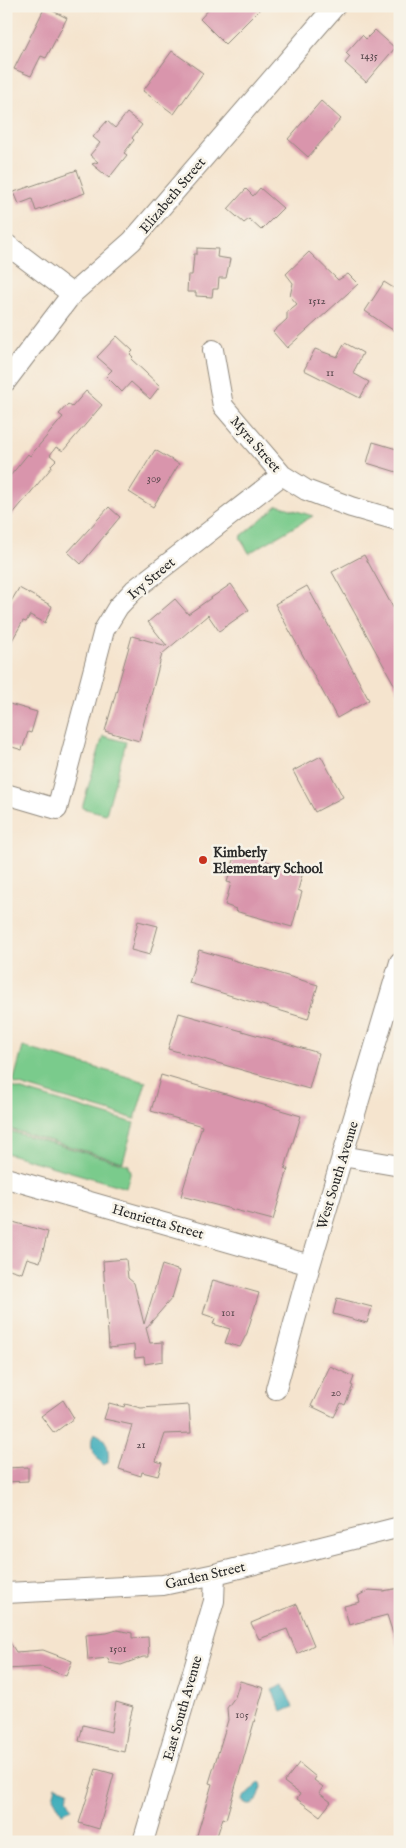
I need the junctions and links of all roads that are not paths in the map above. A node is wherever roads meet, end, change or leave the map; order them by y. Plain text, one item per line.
1 (335, 6) edge
2 (6, 244) edge
3 (72, 294) junction
4 (213, 350) dead end
5 (6, 381) edge
6 (282, 475) junction
7 (400, 521) edge
8 (6, 794) edge
9 (400, 962) edge
10 (342, 1156) junction
11 (400, 1166) edge
12 (6, 1178) edge
13 (310, 1265) junction
14 (276, 1389) dead end
15 (400, 1527) edge
16 (216, 1574) junction
17 (6, 1593) edge
18 (143, 1842) edge

1 - 3 street, Elizabeth Street
2 - 3 street
3 - 5 street, Elizabeth Street
4 - 6 street, Myra Street
6 - 7 street, Myra Street
6 - 8 street, Ivy Street
9 - 10 street, West South Avenue
10 - 11 street
10 - 13 street, West South Avenue
12 - 13 street, Henrietta Street
13 - 14 street, West South Avenue
15 - 16 street, Garden Street
16 - 17 street, Garden Street
16 - 18 street, East South Avenue

